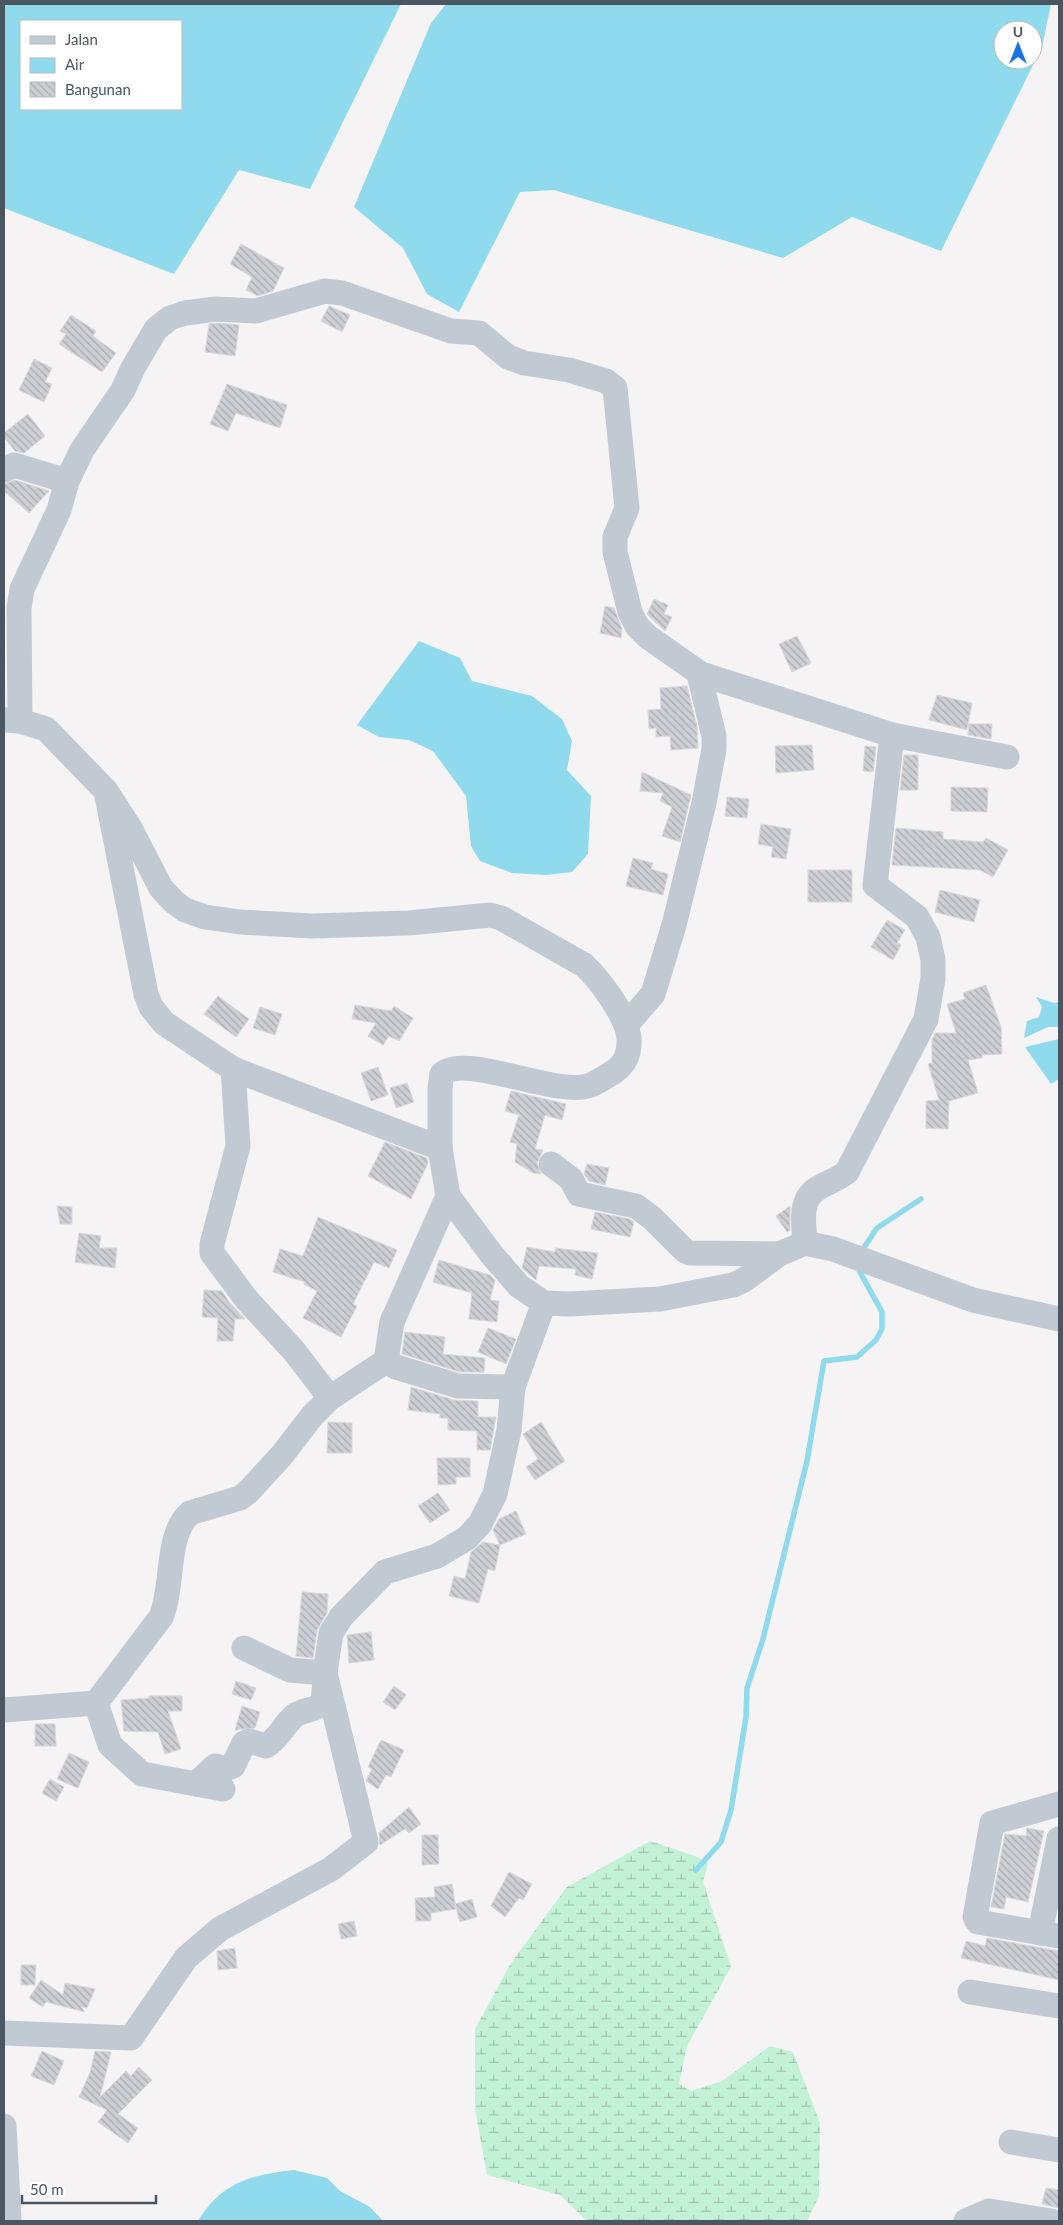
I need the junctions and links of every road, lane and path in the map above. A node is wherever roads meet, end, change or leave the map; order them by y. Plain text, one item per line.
1 (4, 470) edge
2 (67, 481) junction
3 (698, 674) junction
4 (12, 720) edge
5 (892, 735) junction
6 (1008, 757) dead end
7 (106, 791) junction
8 (627, 1024) junction
9 (233, 1069) junction
10 (440, 1148) junction
11 (551, 1164) dead end
12 (448, 1196) junction
13 (805, 1243) junction
14 (779, 1254) junction
15 (544, 1303) junction
16 (1059, 1319) edge
17 (386, 1361) junction
18 (513, 1387) junction
19 (330, 1398) junction
20 (244, 1648) dead end
21 (325, 1673) junction
22 (96, 1703) junction
23 (4, 1710) edge
24 (196, 1784) junction
25 (223, 1789) dead end
26 (1059, 1804) edge
27 (1059, 1839) edge
28 (1050, 1934) edge
29 (970, 1992) dead end
30 (1059, 2006) edge
31 (4, 2033) edge
32 (4, 2126) edge
33 (1011, 2142) dead end
34 (1059, 2150) edge
35 (9, 2221) edge
36 (966, 2221) edge
37 (1051, 2221) edge

1 - 2 street
2 - 3 street
2 - 4 street
3 - 5 street
3 - 8 street
4 - 7 street
5 - 6 street
5 - 13 street
7 - 8 street
7 - 9 street
8 - 10 street
9 - 10 street
9 - 19 street
10 - 12 street
11 - 14 street
12 - 15 street
12 - 17 street
13 - 14 street
13 - 16 street
14 - 15 street
15 - 18 street
17 - 18 street
17 - 19 street
18 - 21 street
19 - 22 street
20 - 21 street
21 - 24 street
21 - 31 street
22 - 23 street
22 - 24 street
24 - 25 street
26 - 28 street
27 - 28 street
29 - 30 street
32 - 35 street
33 - 34 street
36 - 37 street

